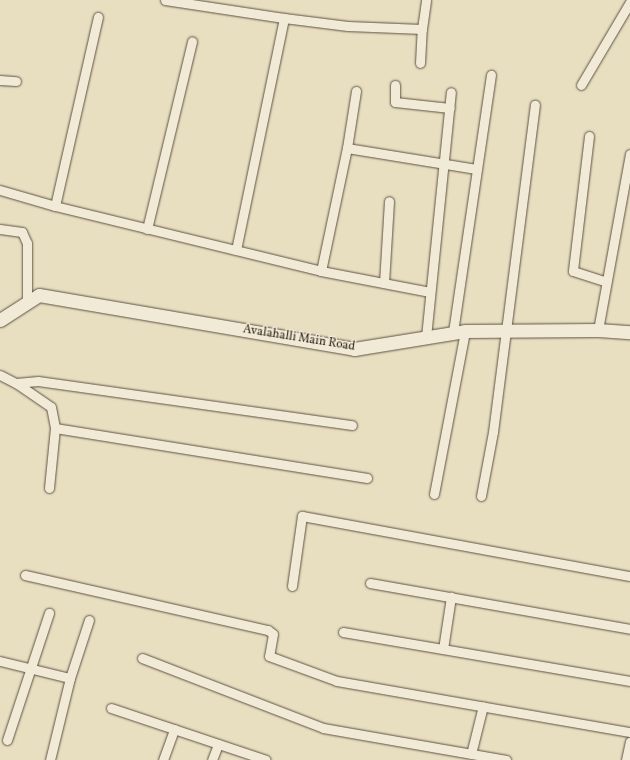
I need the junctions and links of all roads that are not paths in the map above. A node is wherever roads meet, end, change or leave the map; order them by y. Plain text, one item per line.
1 (165, 0) edge
2 (426, 0) edge
3 (630, 2) edge
4 (98, 16) dead end
5 (284, 18) junction
6 (422, 29) junction
7 (192, 41) dead end
8 (420, 63) dead end
9 (491, 75) dead end
10 (0, 80) edge
11 (16, 80) dead end
12 (581, 85) dead end
13 (395, 86) dead end
14 (356, 91) dead end
15 (451, 92) dead end
16 (535, 105) dead end
17 (450, 108) junction
18 (589, 136) dead end
19 (347, 148) junction
20 (630, 154) edge
21 (444, 164) junction
22 (476, 168) junction
23 (0, 190) edge
24 (389, 201) dead end
25 (55, 206) junction
26 (0, 229) edge
27 (147, 229) junction
28 (236, 250) junction
29 (321, 272) junction
30 (606, 282) junction
31 (384, 283) junction
32 (430, 292) junction
33 (27, 303) junction
34 (0, 320) edge
35 (506, 330) junction
36 (598, 330) junction
37 (458, 331) junction
38 (630, 332) edge
39 (426, 337) junction
40 (0, 375) edge
41 (16, 383) junction
42 (352, 425) dead end
43 (55, 428) junction
44 (367, 478) dead end
45 (49, 488) dead end
46 (434, 494) dead end
47 (481, 496) dead end
48 (25, 575) dead end
49 (630, 576) edge
50 (370, 582) dead end
51 (292, 586) dead end
52 (451, 597) junction
53 (49, 613) dead end
54 (89, 620) dead end
55 (630, 629) edge
56 (343, 632) dead end
57 (444, 649) junction
58 (142, 658) dead end
59 (0, 661) edge
60 (30, 669) junction
61 (70, 678) junction
62 (630, 681) edge
63 (483, 706) junction
64 (111, 708) dead end
65 (174, 729) junction
66 (630, 732) edge
67 (7, 740) dead end
68 (630, 741) edge
69 (218, 744) junction
70 (471, 754) junction
71 (262, 759) edge
72 (50, 760) edge
73 (163, 760) edge
74 (212, 760) edge
75 (506, 760) edge
76 (626, 760) edge

1 - 5 street
2 - 6 street
3 - 12 street
4 - 25 street
5 - 6 street
5 - 28 street
6 - 8 street
7 - 27 street
9 - 22 street
10 - 11 street
13 - 17 street
14 - 19 street
15 - 17 street
16 - 35 street
17 - 21 street
18 - 30 street
19 - 21 street
19 - 29 street
20 - 30 street
21 - 22 street
21 - 32 street
22 - 37 street
23 - 25 street
24 - 31 street
25 - 27 street
26 - 33 street
27 - 28 street
28 - 29 street
29 - 31 street
30 - 36 street
31 - 32 street
32 - 39 street
33 - 34 main road, Avalahalli Main Road
33 - 39 main road, Avalahalli Main Road
35 - 36 main road, Avalahalli Main Road
35 - 37 main road, Avalahalli Main Road
35 - 47 street
36 - 38 main road, Avalahalli Main Road
37 - 39 main road, Avalahalli Main Road
37 - 46 street
40 - 41 street
41 - 42 street
41 - 43 street
43 - 44 street
43 - 45 street
48 - 63 street
49 - 51 street
50 - 52 street
52 - 55 street
52 - 57 street
53 - 60 street
54 - 61 street
56 - 57 street
57 - 62 street
58 - 70 street
59 - 60 street
60 - 61 street
60 - 67 street
61 - 72 street
63 - 66 street
63 - 70 street
64 - 65 street
65 - 69 street
65 - 73 street
68 - 76 street
69 - 71 street
69 - 74 street
70 - 75 street

